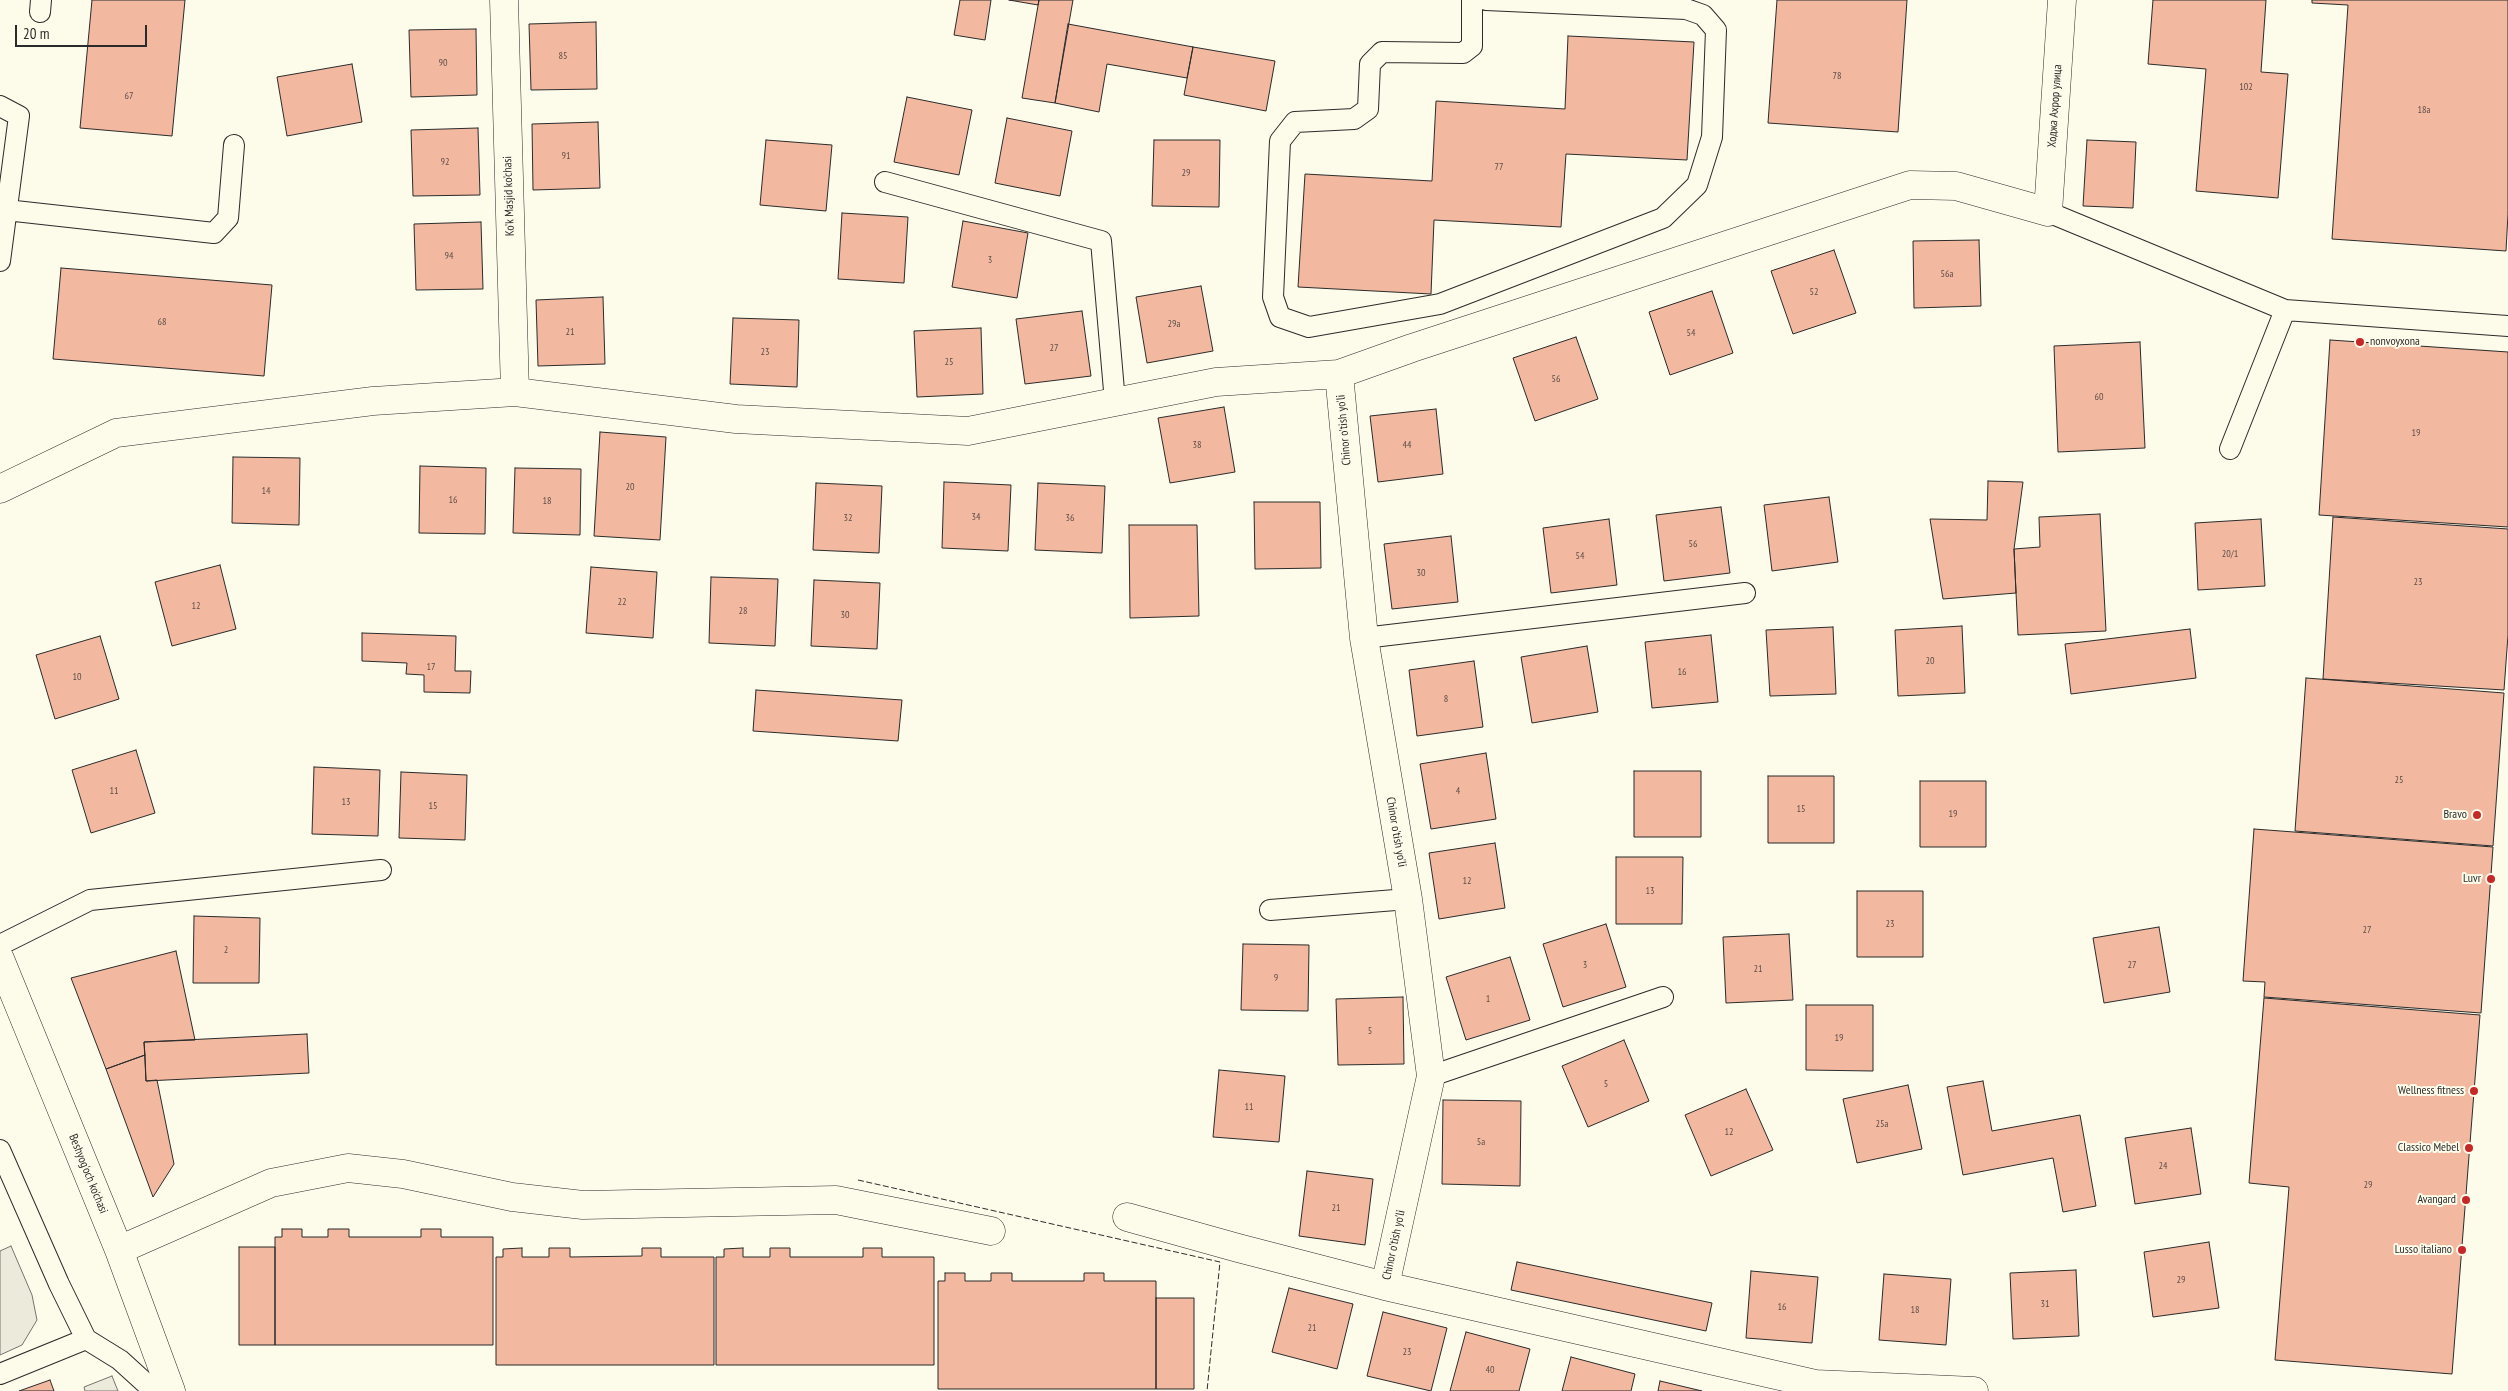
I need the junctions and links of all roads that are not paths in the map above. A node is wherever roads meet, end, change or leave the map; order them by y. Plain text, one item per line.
1 (504, 0) edge
2 (1472, 0) edge
3 (1486, 0) edge
4 (2062, 0) edge
5 (0, 106) edge
6 (234, 146) dead end
7 (885, 182) dead end
8 (6, 210) junction
9 (2048, 212) junction
10 (0, 261) edge
11 (2285, 310) junction
12 (2508, 326) edge
13 (1339, 374) junction
14 (514, 392) junction
15 (1115, 402) junction
16 (2230, 449) dead end
17 (0, 489) edge
18 (1745, 593) dead end
19 (1364, 638) junction
20 (380, 870) dead end
21 (1408, 899) junction
22 (1270, 910) dead end
23 (0, 945) edge
24 (0, 959) edge
25 (1663, 998) dead end
26 (1430, 1076) junction
27 (0, 1150) edge
28 (1127, 1216) dead end
29 (991, 1231) dead end
30 (119, 1250) junction
31 (1385, 1286) junction
32 (86, 1339) junction
33 (0, 1374) edge
34 (154, 1391) edge
35 (171, 1391) edge
36 (1974, 1391) edge

1 - 14 street, Ko'k Masjid ko'chasi
2 - 3 lane
4 - 9 street, Ходжа Ахрор улица
5 - 8 lane
6 - 8 lane
7 - 15 lane
8 - 10 lane
9 - 11 lane
9 - 13 street
11 - 12 lane
11 - 16 lane
13 - 15 street
13 - 19 street, Chinor o'tish yo'li
14 - 15 street
14 - 17 street
18 - 19 lane
19 - 21 street, Chinor o'tish yo'li
20 - 23 lane
21 - 22 lane
21 - 26 street, Chinor o'tish yo'li
24 - 30 street, Beshyog'och ko'chasi
25 - 26 lane
26 - 31 street, Chinor o'tish yo'li
27 - 32 lane
28 - 31 street
29 - 30 street
30 - 35 street, Beshyog'och ko'chasi
31 - 36 street
32 - 33 lane
32 - 34 lane

